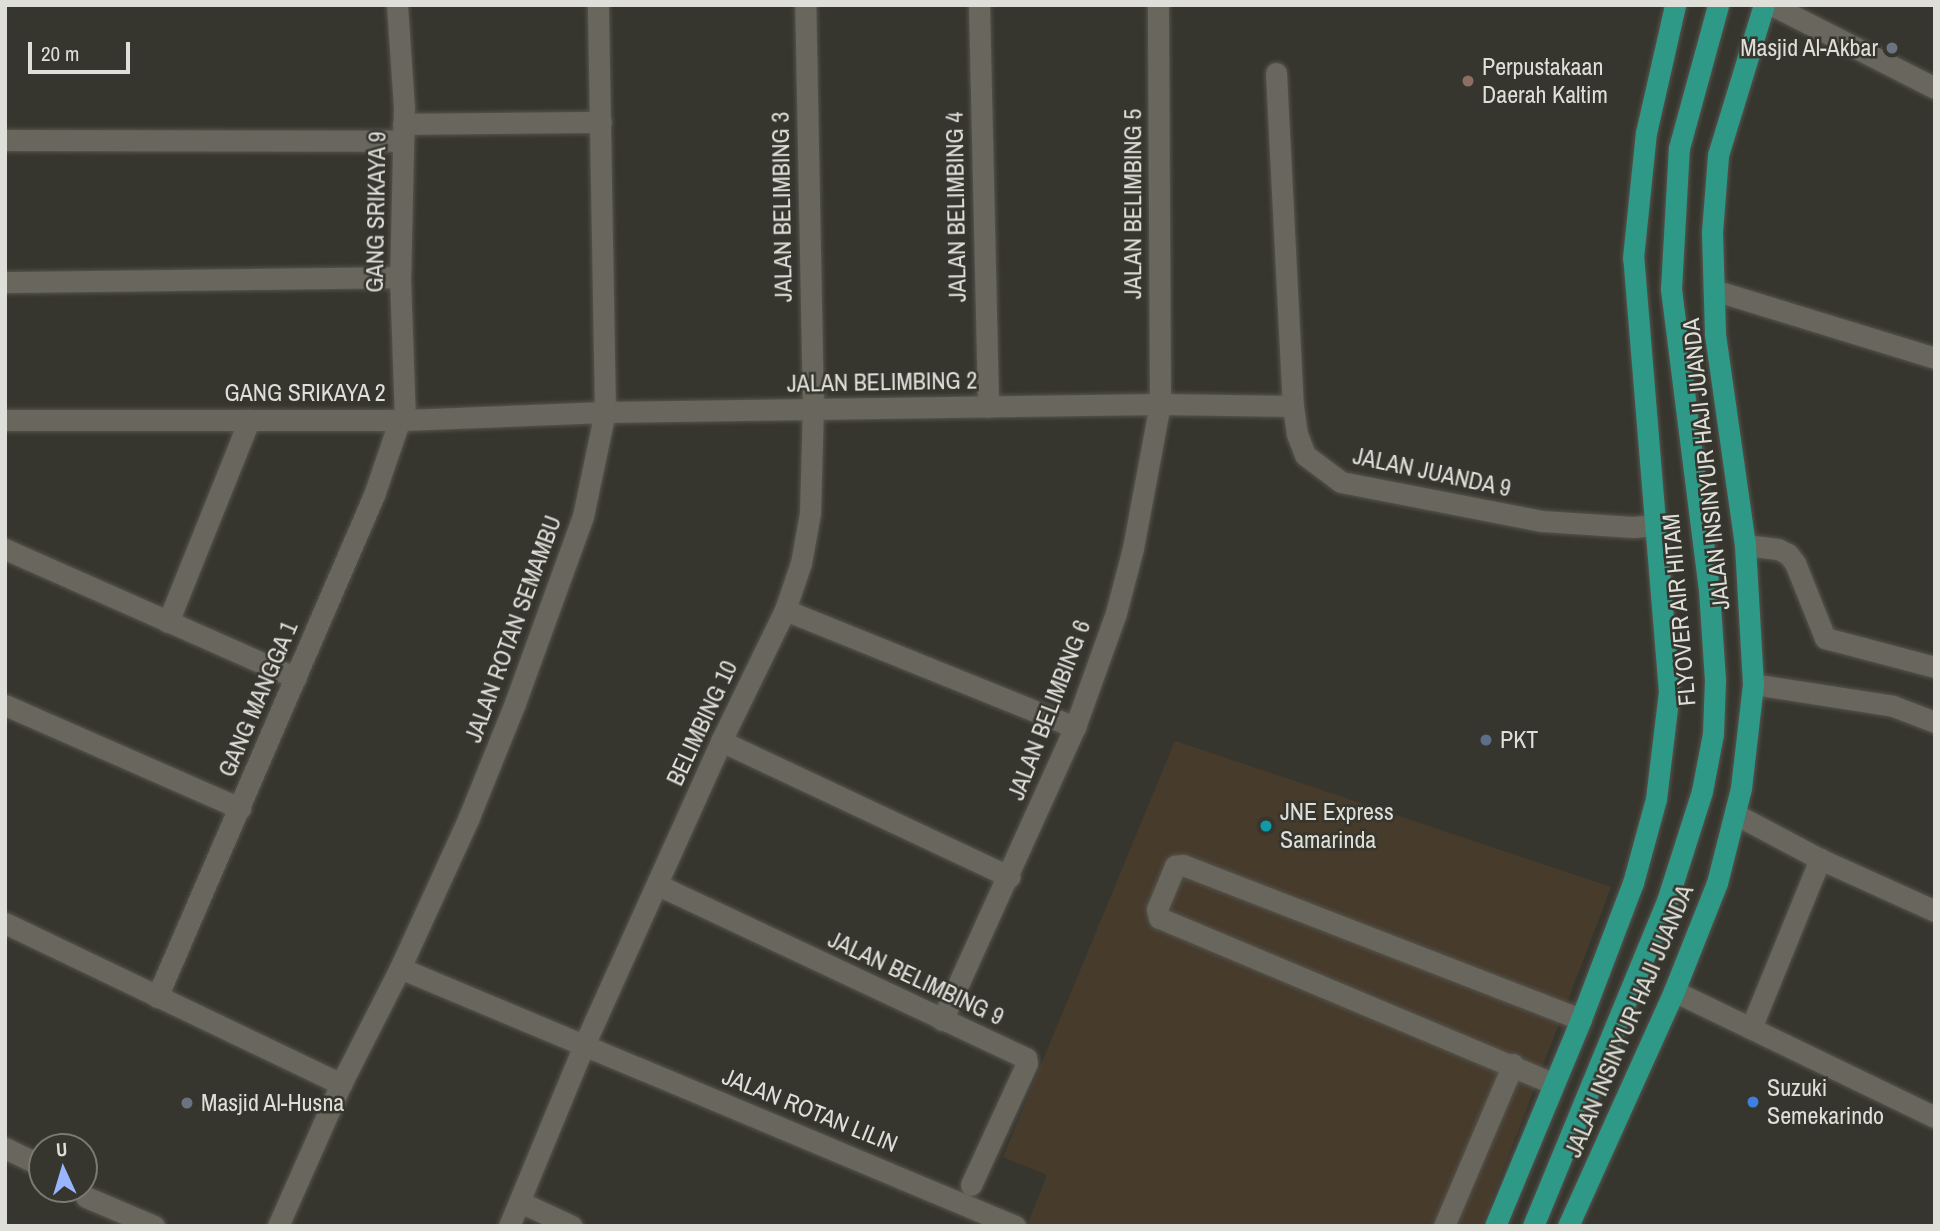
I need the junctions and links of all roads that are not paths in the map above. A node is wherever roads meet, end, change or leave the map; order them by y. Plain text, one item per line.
1 (397, 5) edge
2 (598, 5) edge
3 (805, 5) edge
4 (979, 5) edge
5 (1158, 5) edge
6 (1718, 5) edge
7 (1764, 5) edge
8 (1772, 5) edge
9 (1673, 7) edge
10 (1276, 73) dead end
11 (1935, 88) edge
12 (601, 121) junction
13 (402, 133) junction
14 (5, 140) edge
15 (400, 277) junction
16 (5, 282) edge
17 (1714, 290) junction
18 (1935, 358) edge
19 (1160, 404) junction
20 (1293, 406) junction
21 (988, 407) junction
22 (813, 408) junction
23 (605, 412) junction
24 (403, 419) junction
25 (249, 420) junction
26 (5, 421) edge
27 (1656, 525) junction
28 (1745, 545) junction
29 (5, 550) edge
30 (785, 610) junction
31 (168, 622) junction
32 (1935, 667) edge
33 (296, 678) junction
34 (1754, 684) junction
35 (5, 705) edge
36 (1935, 722) edge
37 (1075, 727) junction
38 (721, 741) junction
39 (240, 808) junction
40 (1735, 814) junction
41 (1820, 859) junction
42 (1010, 877) junction
43 (658, 885) junction
44 (1935, 911) edge
45 (5, 923) edge
46 (400, 968) junction
47 (1674, 990) junction
48 (157, 997) junction
49 (1581, 1019) junction
50 (942, 1020) junction
51 (1751, 1028) junction
52 (584, 1045) junction
53 (1513, 1064) junction
54 (1552, 1083) junction
55 (341, 1084) junction
56 (1935, 1117) edge
57 (5, 1149) edge
58 (28, 1160) edge
59 (971, 1185) dead end
60 (98, 1202) edge
61 (520, 1202) junction
62 (154, 1226) edge
63 (278, 1226) edge
64 (509, 1226) edge
65 (572, 1226) edge
66 (1015, 1226) edge
67 (1444, 1226) edge
68 (1495, 1226) edge
69 (1532, 1226) edge
70 (1567, 1226) edge

1 - 13 street, GANG SRIKAYA 9
2 - 12 street, JALAN ROTAN SEMAMBU
3 - 22 street, JALAN BELIMBING 3
4 - 21 street, JALAN BELIMBING 4
5 - 19 street, JALAN BELIMBING 5
6 - 69 highway, FLYOVER AIR HITAM
7 - 17 highway, JALAN INSINYUR HAJI JUANDA
8 - 11 street
9 - 27 highway, JALAN INSINYUR HAJI JUANDA
10 - 20 street, JALAN JUANDA 9
12 - 13 street
12 - 23 street, JALAN ROTAN SEMAMBU
13 - 14 street
13 - 15 street, GANG SRIKAYA 9
15 - 16 street
15 - 24 street, GANG SRIKAYA 9
17 - 18 street
17 - 28 highway, JALAN INSINYUR HAJI JUANDA
19 - 20 street
19 - 21 street, JALAN BELIMBING 2
19 - 37 street, JALAN BELIMBING 6
20 - 27 street, JALAN JUANDA 9
21 - 22 street, JALAN BELIMBING 2
22 - 23 street, JALAN BELIMBING 2
22 - 30 street, BELIMBING 10
23 - 24 street, GANG SRIKAYA 2
23 - 46 street, JALAN ROTAN SEMAMBU
24 - 25 street, GANG SRIKAYA 2
24 - 33 street, GANG MANGGA 1
25 - 26 street, GANG SRIKAYA 2
25 - 31 street
27 - 49 highway, JALAN INSINYUR HAJI JUANDA
28 - 32 street
28 - 34 highway, JALAN INSINYUR HAJI JUANDA
29 - 31 street
30 - 37 street
30 - 38 street, BELIMBING 10
31 - 33 street
33 - 39 street, GANG MANGGA 1
34 - 36 street
34 - 40 highway, JALAN INSINYUR HAJI JUANDA
35 - 39 street
37 - 42 street, JALAN BELIMBING 6
38 - 42 street
38 - 43 street, BELIMBING 10
39 - 48 street, GANG MANGGA 1
40 - 41 street
40 - 47 highway, JALAN INSINYUR HAJI JUANDA
41 - 44 street
41 - 51 street
42 - 50 street, JALAN BELIMBING 6
43 - 50 street, JALAN BELIMBING 9
43 - 52 street, BELIMBING 10
45 - 48 street
46 - 52 street, JALAN ROTAN LILIN
46 - 55 street, JALAN ROTAN SEMAMBU
47 - 51 street
47 - 70 highway, JALAN INSINYUR HAJI JUANDA
48 - 55 street
49 - 53 street
49 - 54 highway, JALAN INSINYUR HAJI JUANDA
50 - 59 street, JALAN BELIMBING 9
51 - 56 street
52 - 61 street, BELIMBING 10
52 - 66 street, JALAN ROTAN LILIN
53 - 54 street
53 - 67 street
54 - 68 highway, JALAN INSINYUR HAJI JUANDA
55 - 63 street, JALAN ROTAN SEMAMBU
57 - 58 street
60 - 62 street
61 - 64 street, BELIMBING 10
61 - 65 street

